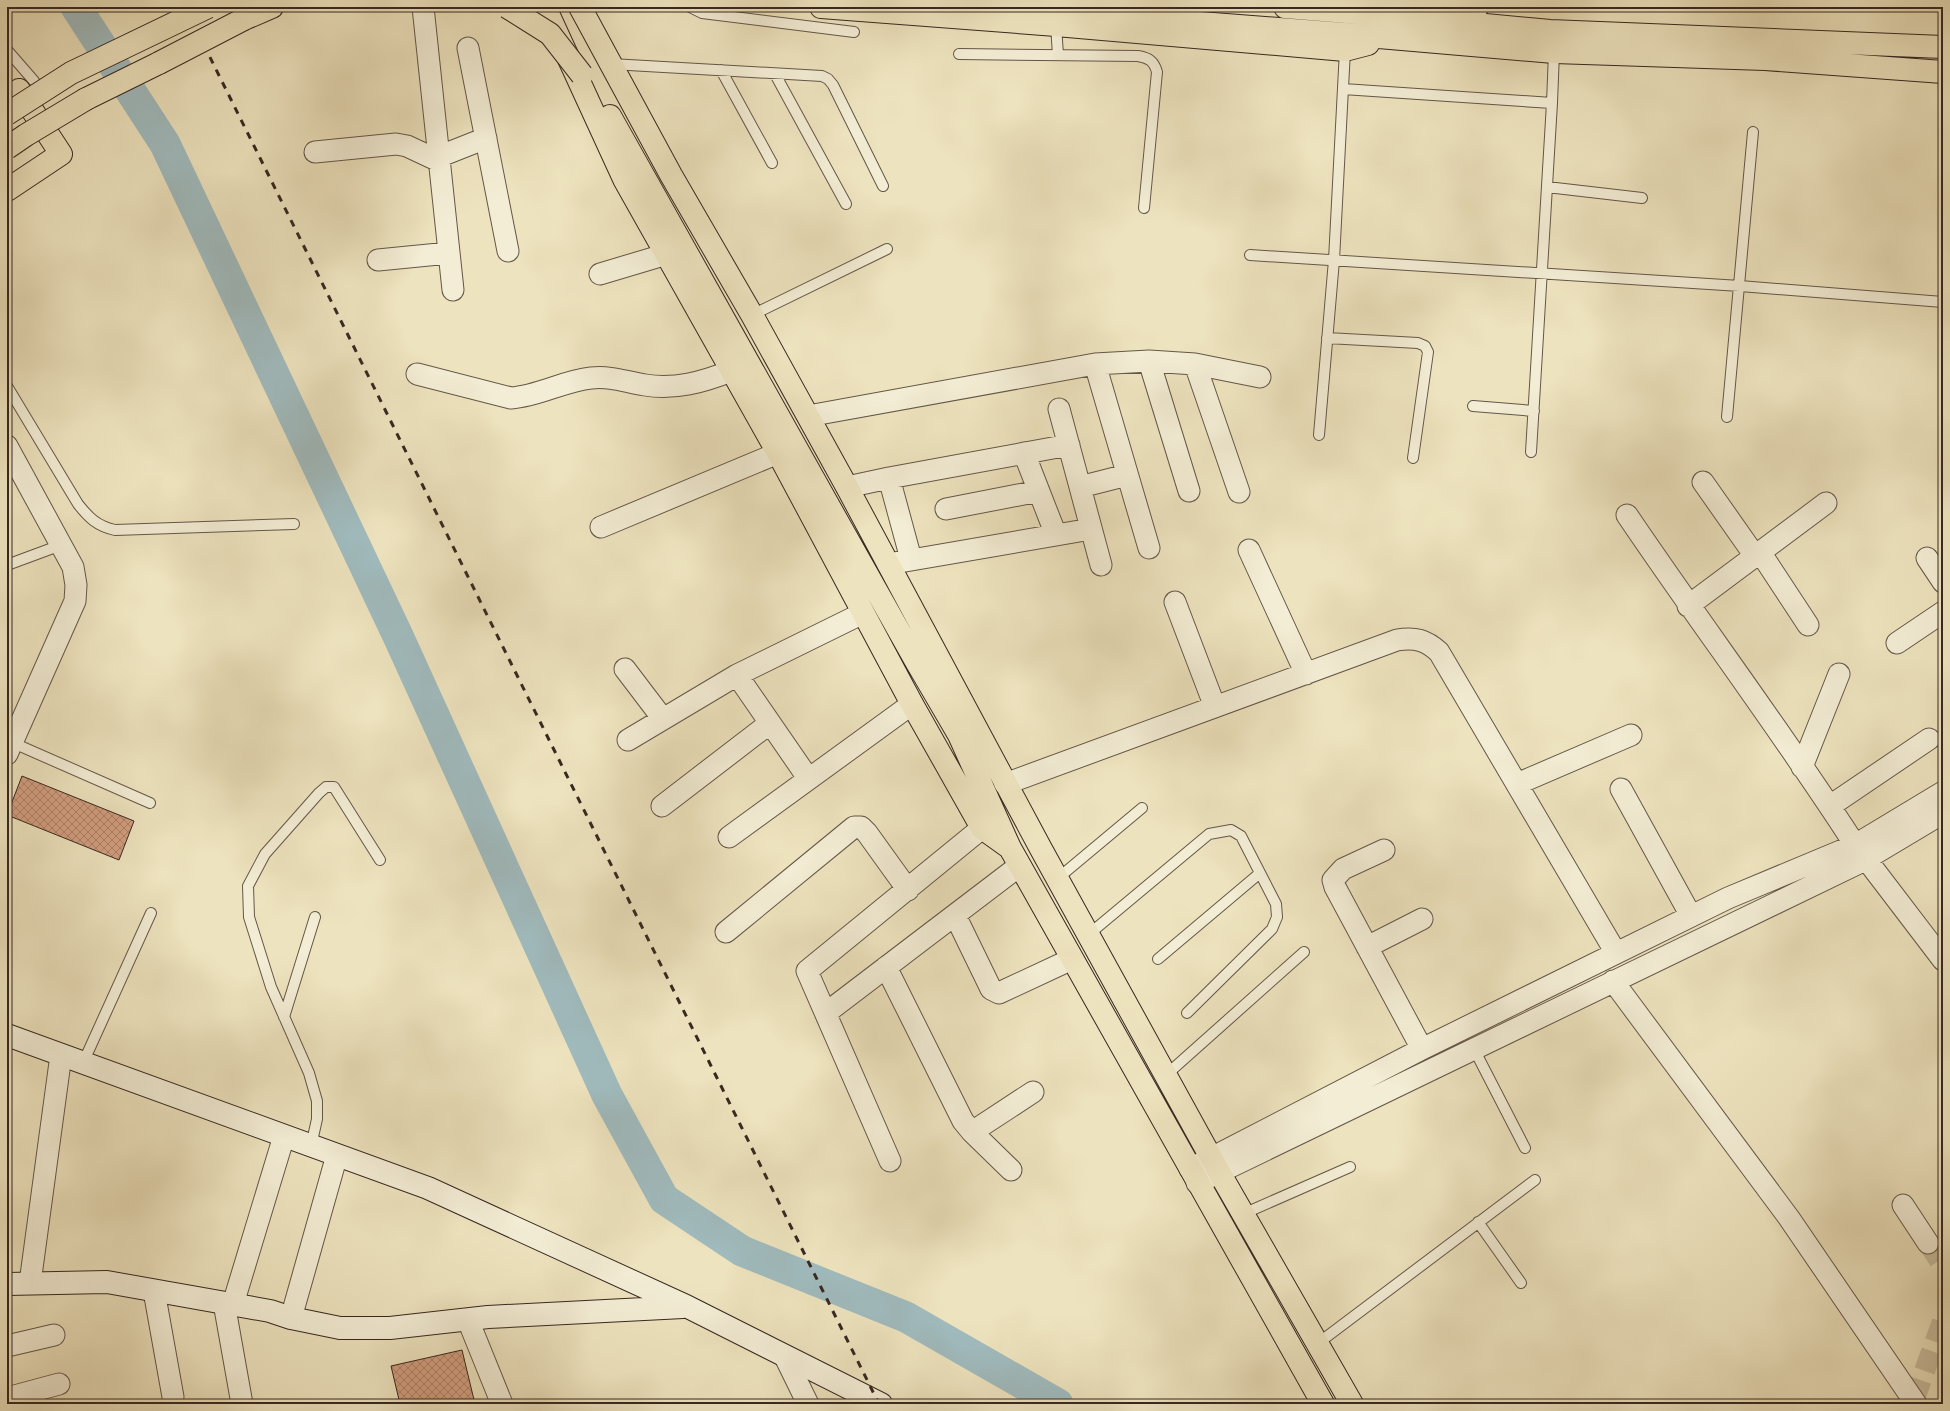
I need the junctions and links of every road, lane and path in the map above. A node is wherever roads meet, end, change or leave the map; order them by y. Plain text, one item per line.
1 (208, 7) edge
2 (272, 7) edge
3 (423, 7) edge
4 (507, 7) edge
5 (545, 7) edge
6 (580, 7) edge
7 (690, 7) edge
8 (821, 7) edge
9 (993, 7) edge
10 (1285, 7) edge
11 (1368, 7) edge
12 (1478, 7) edge
13 (1388, 16) junction
14 (1448, 21) junction
15 (1056, 25) junction
16 (854, 32) dead end
17 (1345, 42) junction
18 (1943, 46) edge
19 (468, 48) dead end
20 (7, 50) edge
21 (1554, 52) junction
22 (959, 54) dead end
23 (1058, 55) junction
24 (610, 64) junction
25 (721, 70) junction
26 (1943, 72) edge
27 (775, 74) junction
28 (34, 81) dead end
29 (1343, 89) junction
30 (7, 99) edge
31 (1552, 103) junction
32 (7, 114) edge
33 (1753, 132) dead end
34 (486, 138) junction
35 (7, 148) edge
36 (315, 152) dead end
37 (438, 159) junction
38 (772, 163) dead end
39 (883, 186) dead end
40 (1547, 187) junction
41 (7, 190) edge
42 (1642, 198) dead end
43 (846, 204) dead end
44 (1144, 208) dead end
45 (887, 249) dead end
46 (508, 251) dead end
47 (449, 254) junction
48 (667, 254) junction
49 (1250, 255) dead end
50 (378, 260) dead end
51 (1334, 260) junction
52 (600, 274) dead end
53 (1542, 274) junction
54 (1740, 286) junction
55 (453, 290) dead end
56 (1943, 302) edge
57 (752, 315) junction
58 (1327, 338) junction
59 (1149, 362) junction
60 (1095, 364) junction
61 (1195, 364) junction
62 (731, 371) junction
63 (417, 374) dead end
64 (1260, 378) dead end
65 (7, 386) edge
66 (1473, 406) dead end
67 (1059, 409) dead end
68 (1534, 411) junction
69 (808, 416) junction
70 (1728, 416) dead end
71 (1319, 435) dead end
72 (1069, 445) junction
73 (7, 446) edge
74 (1531, 452) dead end
75 (778, 453) junction
76 (1024, 453) junction
77 (1413, 458) dead end
78 (1127, 475) junction
79 (889, 478) junction
80 (1703, 482) dead end
81 (847, 487) junction
82 (1080, 487) junction
83 (1039, 491) junction
84 (1189, 491) dead end
85 (1239, 492) dead end
86 (1826, 503) dead end
87 (946, 509) dead end
88 (1627, 515) dead end
89 (294, 524) dead end
90 (601, 526) dead end
91 (1091, 529) junction
92 (1056, 535) junction
93 (61, 545) junction
94 (1149, 548) dead end
95 (1249, 550) dead end
96 (1758, 554) junction
97 (1927, 558) dead end
98 (911, 559) junction
99 (888, 564) junction
100 (7, 565) edge
101 (1101, 565) dead end
102 (1943, 582) edge
103 (1175, 602) dead end
104 (1688, 606) junction
105 (1943, 612) edge
106 (863, 613) junction
107 (1808, 625) dead end
108 (1896, 643) dead end
109 (625, 669) dead end
110 (1306, 674) junction
111 (1839, 674) dead end
112 (737, 675) junction
113 (912, 704) junction
114 (1215, 707) junction
115 (663, 719) junction
116 (770, 723) junction
117 (1631, 735) dead end
118 (1929, 739) dead end
119 (628, 740) dead end
120 (9, 748) edge
121 (1802, 767) junction
122 (808, 778) junction
123 (1005, 784) junction
124 (1517, 784) junction
125 (1621, 789) dead end
126 (1943, 792) edge
127 (150, 802) dead end
128 (662, 806) dead end
129 (1830, 806) junction
130 (1142, 808) dead end
131 (1943, 813) edge
132 (982, 828) junction
133 (729, 837) dead end
134 (1384, 850) dead end
135 (1860, 852) junction
136 (1015, 857) junction
137 (380, 860) dead end
138 (1260, 873) junction
139 (1057, 879) junction
140 (908, 890) junction
141 (151, 912) dead end
142 (955, 915) junction
143 (1691, 916) junction
144 (315, 917) dead end
145 (1422, 918) dead end
146 (726, 932) dead end
147 (1088, 935) junction
148 (1367, 947) junction
149 (1304, 952) dead end
150 (1616, 953) junction
151 (1072, 959) junction
152 (1158, 959) dead end
153 (1943, 960) edge
154 (886, 968) junction
155 (1613, 981) junction
156 (1186, 1013) dead end
157 (826, 1014) junction
158 (284, 1017) junction
159 (7, 1035) edge
160 (1422, 1049) junction
161 (1474, 1049) junction
162 (61, 1055) junction
163 (83, 1063) junction
164 (1166, 1075) junction
165 (1033, 1092) dead end
166 (972, 1132) junction
167 (284, 1136) junction
168 (312, 1146) junction
169 (1525, 1148) dead end
170 (337, 1155) junction
171 (890, 1161) dead end
172 (1215, 1165) junction
173 (1350, 1167) dead end
174 (1011, 1170) dead end
175 (1194, 1176) junction
176 (1535, 1180) dead end
177 (1903, 1205) dead end
178 (1243, 1214) junction
179 (1478, 1222) junction
180 (1928, 1243) tunnel mouth
181 (30, 1283) junction
182 (1521, 1283) dead end
183 (7, 1284) edge
184 (154, 1290) junction
185 (229, 1304) junction
186 (686, 1306) junction
187 (291, 1318) junction
188 (468, 1320) junction
189 (54, 1335) dead end
190 (1317, 1344) junction
191 (7, 1346) edge
192 (785, 1357) junction
193 (59, 1384) dead end
194 (173, 1397) dead end
195 (7, 1398) edge
196 (242, 1404) edge
197 (502, 1404) edge
198 (808, 1404) edge
199 (881, 1404) edge
200 (1323, 1404) edge
201 (1352, 1404) edge
202 (1916, 1404) edge

1 - 32 main road, bridge
2 - 35 main road, bridge
3 - 37 street
4 - 136 main road, bridge
5 - 48 main road
6 - 24 main road
7 - 16 lane
8 - 15 main road
9 - 17 main road
10 - 13 main road
11 - 13 main road
12 - 14 street
13 - 14 main road
14 - 18 main road
15 - 17 main road
15 - 23 lane
17 - 21 main road
17 - 29 lane
19 - 34 street
20 - 28 lane
21 - 26 main road
21 - 31 lane
22 - 23 lane
23 - 44 lane
24 - 25 lane
24 - 57 main road
25 - 27 lane
25 - 38 lane
27 - 39 lane
27 - 43 lane
29 - 31 lane
29 - 51 lane
30 - 41 main road
31 - 40 lane
33 - 54 lane
34 - 37 street
34 - 46 street
36 - 37 street
37 - 47 street
40 - 42 lane
40 - 53 lane
45 - 57 lane
47 - 50 street
47 - 55 street
48 - 52 street
48 - 62 main road
49 - 51 lane
51 - 53 lane
51 - 58 lane
53 - 54 lane
53 - 68 lane
54 - 56 lane
54 - 70 lane
57 - 69 main road
58 - 71 lane
58 - 77 lane
59 - 60 street
59 - 61 street
59 - 84 street
60 - 69 street
60 - 78 street
61 - 64 street
61 - 85 street
62 - 63 street
62 - 75 main road
65 - 89 lane
66 - 68 lane
67 - 72 street
68 - 74 lane
69 - 81 main road
72 - 76 street
72 - 82 street
73 - 93 street
75 - 90 street
75 - 106 main road
76 - 79 street
76 - 83 street
78 - 82 street
78 - 94 street
79 - 81 street
79 - 98 street
80 - 96 street
81 - 99 main road
82 - 91 street
83 - 87 street
83 - 92 street
86 - 96 street
88 - 104 street
91 - 92 street
91 - 101 street
92 - 98 street
93 - 100 lane
93 - 120 street
95 - 110 street
96 - 104 street
96 - 107 street
97 - 102 street
98 - 99 street
99 - 123 main road
103 - 114 street
104 - 121 street
105 - 108 street
106 - 112 street
106 - 113 main road
109 - 115 street
110 - 114 street
110 - 124 street
111 - 121 street
112 - 115 street
112 - 116 street
113 - 122 street
113 - 132 main road
114 - 123 street
115 - 119 street
116 - 122 street
116 - 128 street
117 - 124 street
118 - 129 street
120 - 127 lane
121 - 129 street
122 - 133 street
123 - 139 main road
124 - 150 street
125 - 143 street
126 - 135 street
129 - 135 street
130 - 139 lane
131 - 135 street
132 - 136 main road
132 - 140 street
134 - 148 street
135 - 143 street
135 - 153 street
135 - 155 street
136 - 142 street
136 - 151 main road
137 - 158 lane
138 - 147 lane
138 - 152 lane
138 - 156 lane
139 - 147 main road
140 - 146 street
140 - 157 street
141 - 163 lane
142 - 151 street
142 - 154 street
143 - 150 street
144 - 158 lane
145 - 148 street
147 - 164 main road
148 - 160 street
149 - 164 lane
150 - 160 street
151 - 175 main road
154 - 157 street
154 - 166 street
155 - 161 street
155 - 202 street
157 - 171 street
158 - 168 lane
159 - 162 street
160 - 172 street
161 - 169 lane
161 - 172 street
162 - 163 street
162 - 181 street
163 - 167 street
164 - 172 main road
165 - 166 street
166 - 174 street
167 - 168 street
167 - 185 street
168 - 170 street
170 - 186 street
170 - 187 street
172 - 175 street
172 - 178 main road
173 - 178 lane
175 - 200 main road
176 - 179 lane
177 - 180 street
178 - 190 main road
179 - 182 lane
179 - 190 lane
181 - 183 street
181 - 184 street
184 - 185 street
184 - 194 street
185 - 187 street
185 - 196 street
186 - 188 street
186 - 192 street
187 - 188 street
188 - 197 street
189 - 191 street
190 - 201 main road
192 - 198 street
192 - 199 street
193 - 195 street

